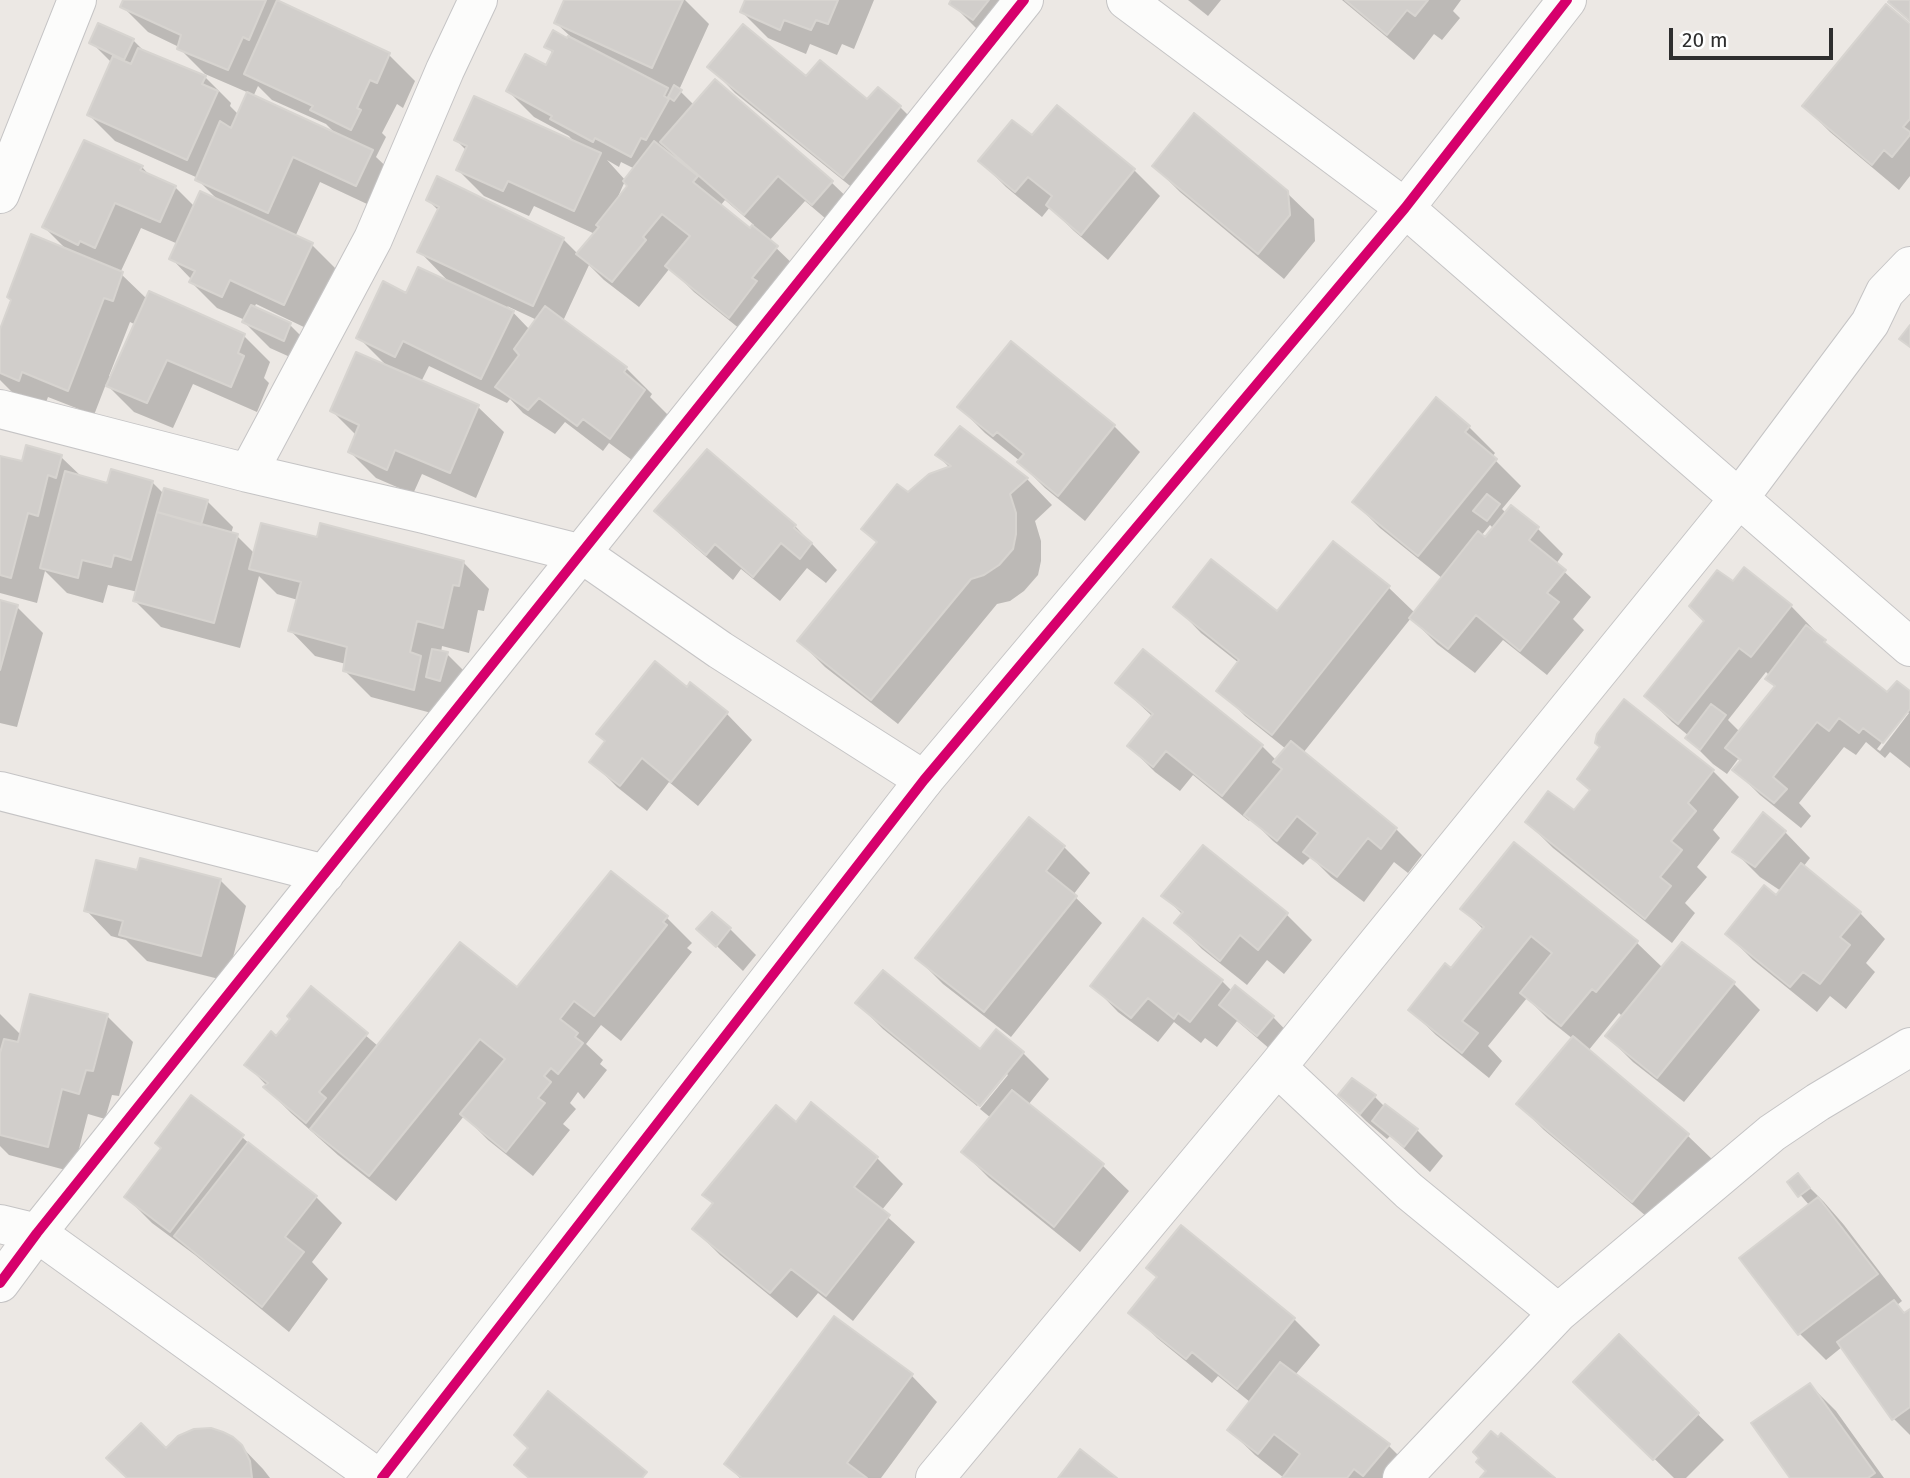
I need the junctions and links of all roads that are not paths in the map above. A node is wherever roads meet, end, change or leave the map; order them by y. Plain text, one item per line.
1 (77, 0) edge
2 (478, 0) edge
3 (1024, 0) edge
4 (1126, 0) edge
5 (1567, 0) edge
6 (0, 194) edge
7 (1405, 208) junction
8 (1910, 266) edge
9 (0, 409) edge
10 (248, 473) junction
11 (1740, 497) junction
12 (582, 554) junction
13 (1910, 647) edge
14 (925, 780) junction
15 (0, 791) edge
16 (325, 874) junction
17 (1910, 1047) edge
18 (1277, 1067) junction
19 (0, 1224) edge
20 (37, 1233) junction
21 (0, 1283) edge
22 (1558, 1313) junction
23 (380, 1478) edge
24 (935, 1478) edge
25 (1402, 1478) edge

1 - 6 street
2 - 10 street
3 - 12 street
4 - 7 street
5 - 7 street
7 - 11 street
7 - 14 street
8 - 11 street
9 - 10 street
10 - 12 street
11 - 13 street
11 - 18 street
12 - 14 street
12 - 16 street
14 - 23 street
15 - 16 street
16 - 20 street
17 - 22 street
18 - 22 street
18 - 24 street
19 - 20 street
20 - 21 street
20 - 23 street
22 - 25 street

